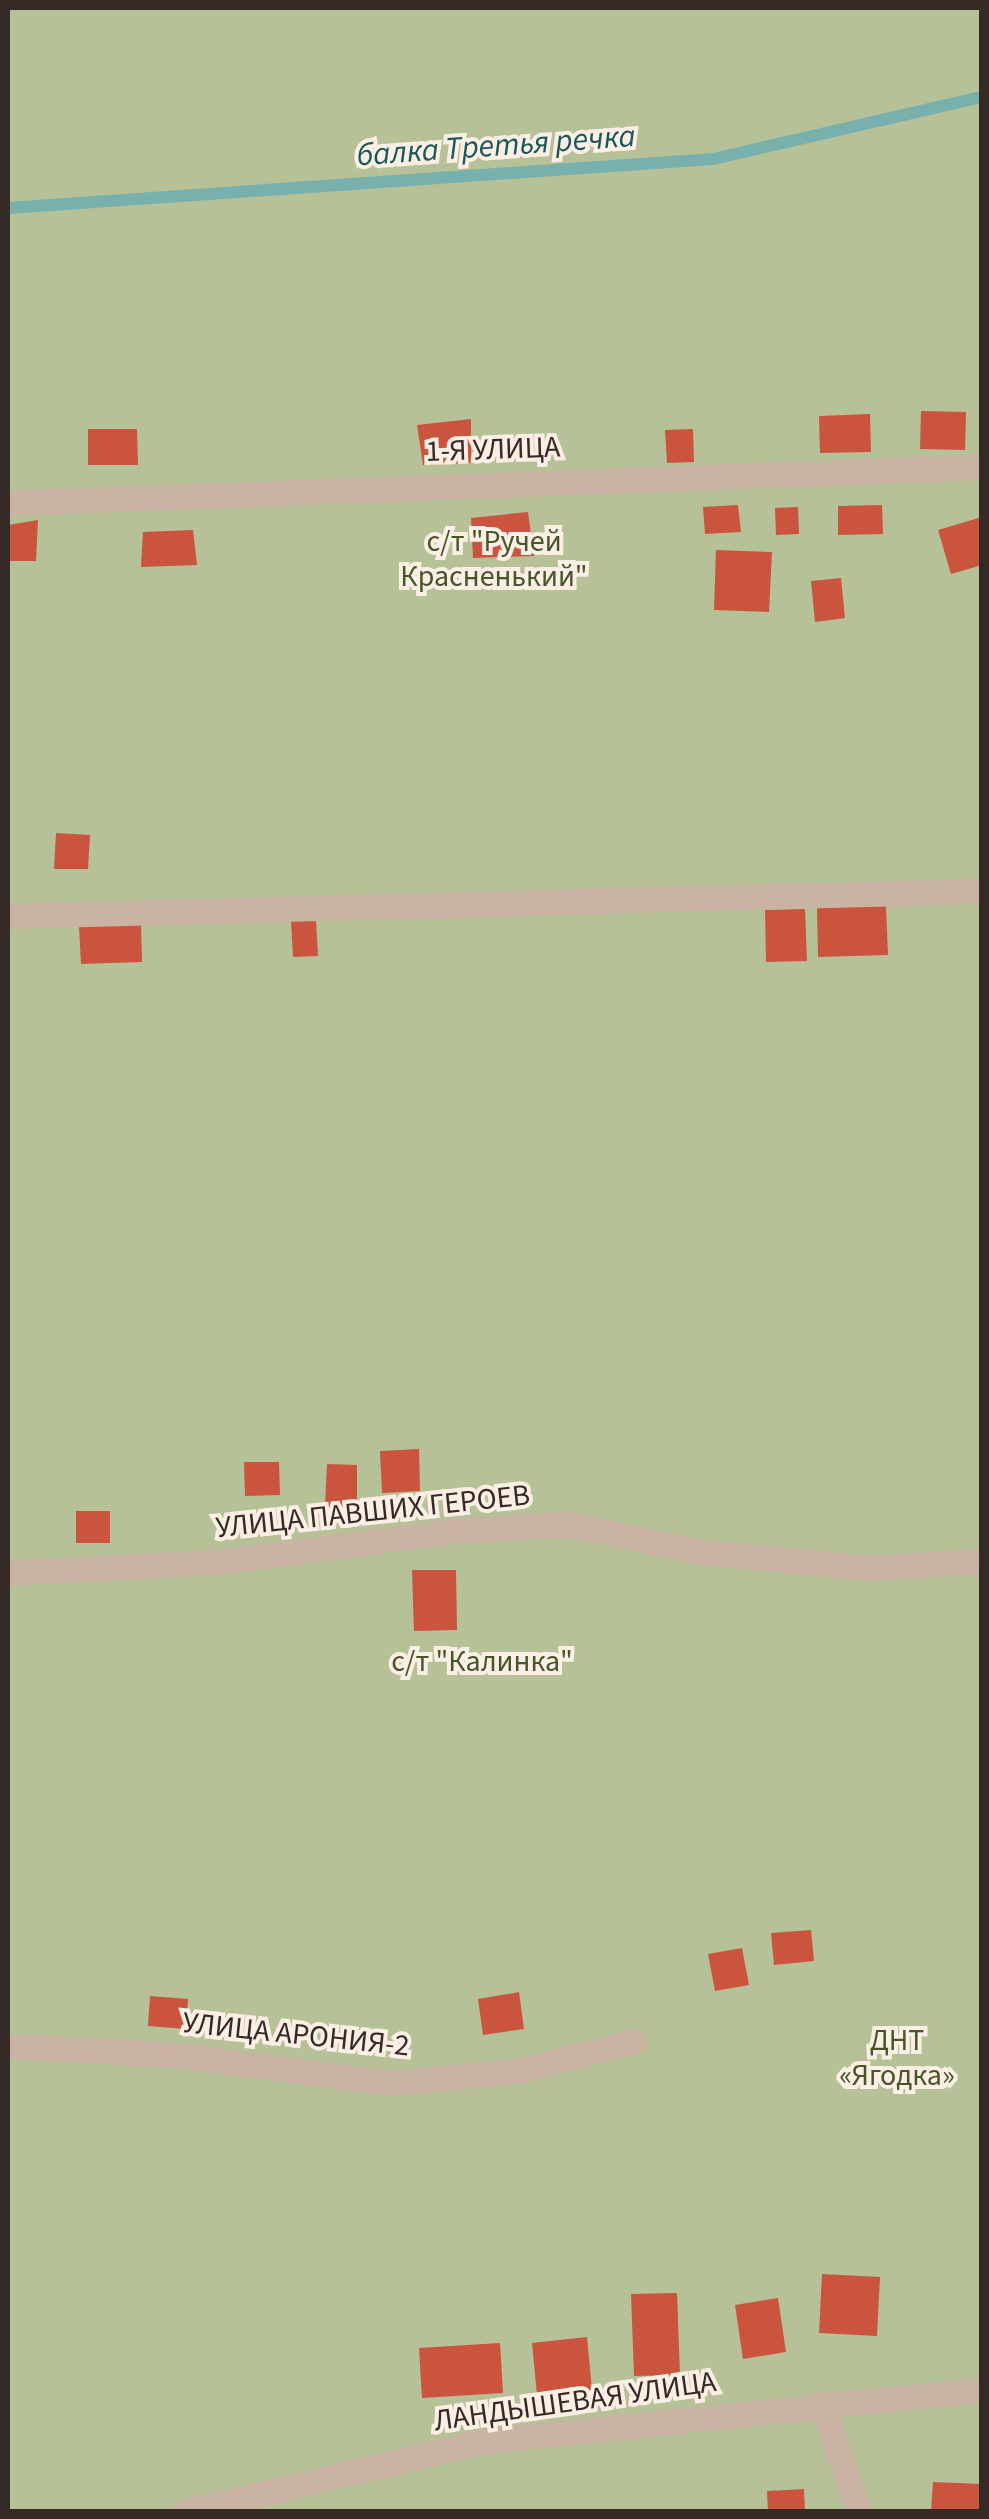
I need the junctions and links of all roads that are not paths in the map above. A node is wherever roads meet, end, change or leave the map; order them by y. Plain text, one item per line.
1 (982, 467) edge
2 (8, 503) edge
3 (982, 891) edge
4 (8, 916) edge
5 (982, 1560) edge
6 (8, 1573) edge
7 (634, 2042) dead end
8 (8, 2046) edge
9 (982, 2390) edge
10 (822, 2403) junction
11 (184, 2512) edge
12 (859, 2512) edge

1 - 2 street, 1-Я УЛИЦА
3 - 4 street
5 - 6 street, УЛИЦА ПАВШИХ ГЕРОЕВ
7 - 8 street, УЛИЦА АРОНИЯ-2
9 - 10 street, ЛАНДЫШЕВАЯ УЛИЦА
10 - 11 street, ЛАНДЫШЕВАЯ УЛИЦА
10 - 12 street

